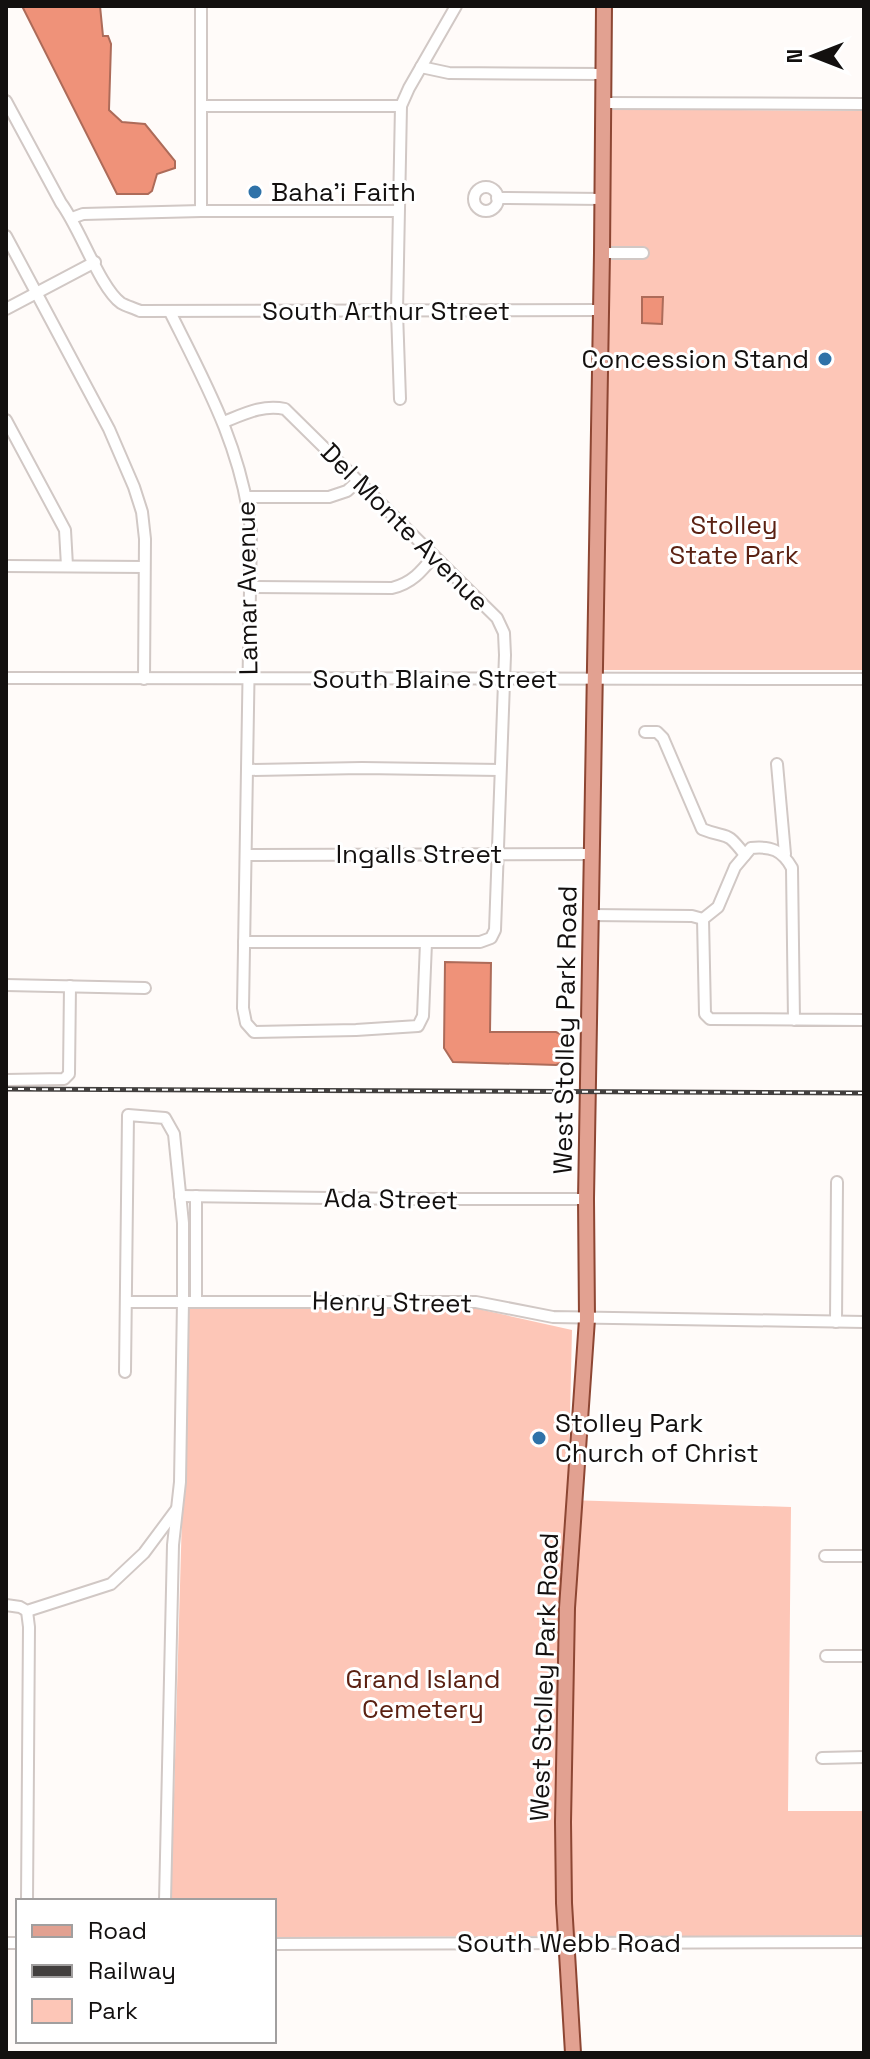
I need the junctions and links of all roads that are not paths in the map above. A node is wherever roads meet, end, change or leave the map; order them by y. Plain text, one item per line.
1 (201, 6) edge
2 (456, 6) edge
3 (604, 6) edge
4 (421, 67) junction
5 (603, 74) junction
6 (6, 101) edge
7 (603, 103) junction
8 (864, 104) edge
9 (201, 106) junction
10 (401, 106) junction
11 (497, 198) dead end
12 (603, 199) junction
13 (201, 211) junction
14 (398, 211) junction
15 (72, 218) junction
16 (6, 236) edge
17 (602, 253) junction
18 (643, 253) dead end
19 (95, 262) junction
20 (36, 293) junction
21 (6, 309) edge
22 (601, 310) junction
23 (170, 312) junction
24 (397, 312) junction
25 (400, 399) dead end
26 (6, 420) edge
27 (224, 422) junction
28 (358, 481) junction
29 (247, 497) junction
30 (434, 556) junction
31 (6, 566) edge
32 (67, 566) junction
33 (144, 567) junction
34 (251, 587) junction
35 (6, 678) edge
36 (144, 679) junction
37 (249, 679) junction
38 (503, 679) junction
39 (864, 679) edge
40 (595, 680) junction
41 (645, 732) dead end
42 (777, 764) dead end
43 (248, 770) junction
44 (500, 770) junction
45 (497, 854) junction
46 (592, 854) junction
47 (785, 854) junction
48 (247, 855) junction
49 (745, 855) junction
50 (591, 915) junction
51 (703, 919) junction
52 (244, 942) junction
53 (426, 943) junction
54 (6, 985) edge
55 (70, 986) junction
56 (145, 988) dead end
57 (794, 1020) junction
58 (864, 1020) edge
59 (6, 1080) edge
60 (837, 1182) dead end
61 (180, 1196) junction
62 (196, 1196) junction
63 (586, 1199) junction
64 (183, 1301) junction
65 (196, 1301) junction
66 (128, 1302) junction
67 (587, 1319) junction
68 (836, 1322) junction
69 (864, 1322) edge
70 (125, 1372) dead end
71 (177, 1509) junction
72 (825, 1556) dead end
73 (864, 1556) edge
74 (6, 1605) edge
75 (27, 1611) junction
76 (826, 1656) dead end
77 (864, 1656) edge
78 (864, 1757) edge
79 (822, 1758) dead end
80 (27, 1899) edge
81 (165, 1899) edge
82 (864, 1942) edge
83 (276, 1944) edge
84 (567, 1944) junction
85 (573, 2053) edge

1 - 9 street
2 - 4 street
3 - 5 main road, West Stolley Park Road
4 - 5 street
4 - 10 street
5 - 7 main road, West Stolley Park Road
6 - 15 street
7 - 8 street
7 - 12 main road, West Stolley Park Road
9 - 10 street
9 - 13 street
10 - 14 street
11 - 12 street
12 - 17 main road, West Stolley Park Road
13 - 14 street
13 - 15 street
14 - 24 street
15 - 19 street
16 - 20 street
17 - 18 street
17 - 22 main road, West Stolley Park Road
19 - 20 street
19 - 23 street
20 - 21 street
20 - 33 street
22 - 24 street, South Arthur Street
22 - 40 main road, West Stolley Park Road
23 - 24 street, South Arthur Street
23 - 27 street, Lamar Avenue
24 - 25 street
26 - 32 street
27 - 28 street, Del Monte Avenue
27 - 29 street, Lamar Avenue
28 - 29 street
28 - 30 street, Del Monte Avenue
29 - 34 street, Lamar Avenue
30 - 34 street
30 - 38 street, Del Monte Avenue
31 - 32 street
32 - 33 street
33 - 36 street
34 - 37 street, Lamar Avenue
35 - 36 street, South Blaine Street
36 - 37 street, South Blaine Street
37 - 38 street, South Blaine Street
37 - 43 street, Lamar Avenue
38 - 40 street, South Blaine Street
38 - 44 street, Del Monte Avenue
39 - 40 street, South Blaine Street
40 - 46 main road, West Stolley Park Road
41 - 49 street
42 - 47 street
43 - 44 street
43 - 48 street, Lamar Avenue
44 - 45 street, Del Monte Avenue
45 - 46 street, Ingalls Street
45 - 48 street, Ingalls Street
45 - 53 street, Del Monte Avenue
46 - 50 main road, West Stolley Park Road
47 - 49 street
47 - 57 street
48 - 52 street, Lamar Avenue
49 - 51 street
50 - 51 street
50 - 63 main road, West Stolley Park Road
51 - 57 street
52 - 53 street
52 - 53 street, Lamar Avenue
54 - 55 street
55 - 56 street
55 - 59 street
57 - 58 street
60 - 68 street
61 - 62 street, Ada Street
61 - 64 street
61 - 66 street
62 - 63 street, Ada Street
62 - 65 street
63 - 67 main road, West Stolley Park Road
64 - 65 street, Henry Street
64 - 66 street, Henry Street
64 - 71 street
65 - 67 street, Henry Street
66 - 70 street
67 - 68 street, Henry Street
67 - 84 main road, West Stolley Park Road
68 - 69 street, Henry Street
71 - 75 street
71 - 81 street
72 - 73 street
74 - 75 street
75 - 80 street
76 - 77 street
78 - 79 street
82 - 84 street, South Webb Road
83 - 84 street, South Webb Road
84 - 85 main road, West Stolley Park Road

